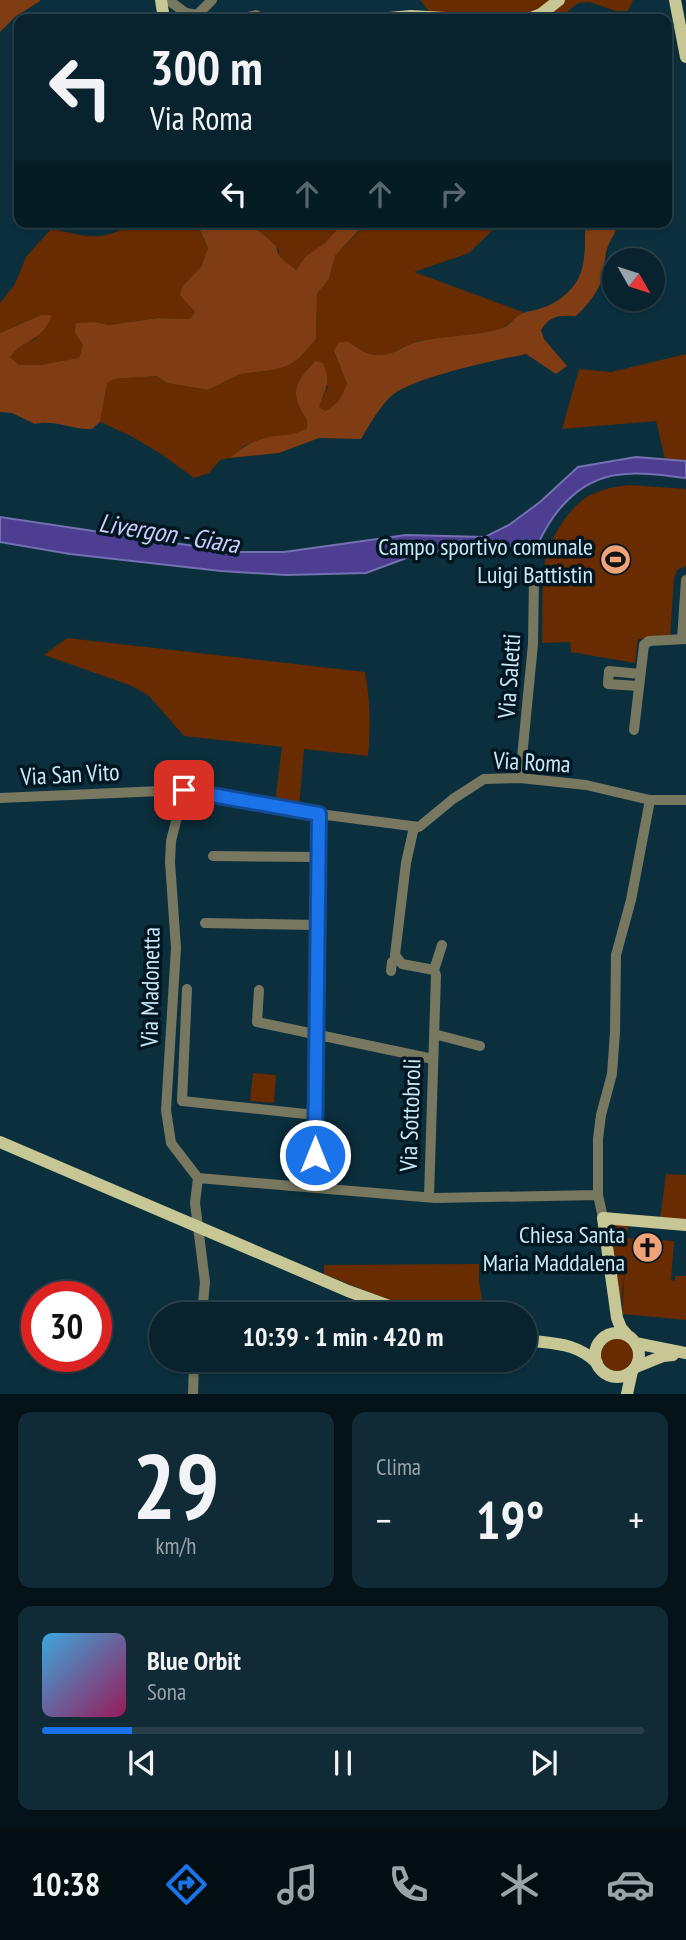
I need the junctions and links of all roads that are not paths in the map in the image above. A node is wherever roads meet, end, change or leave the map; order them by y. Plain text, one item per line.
1 (167, 0) edge
2 (559, 0) edge
3 (675, 0) edge
4 (190, 14) edge
5 (541, 14) edge
6 (686, 57) edge
7 (534, 576) dead end
8 (686, 580) edge
9 (684, 639) edge
10 (639, 674) junction
11 (638, 687) junction
12 (635, 730) dead end
13 (520, 778) junction
14 (184, 790) junction
15 (0, 798) edge
16 (650, 800) junction
17 (686, 800) edge
18 (319, 814) junction
19 (417, 827) junction
20 (213, 856) dead end
21 (318, 857) junction
22 (205, 923) dead end
23 (317, 925) junction
24 (442, 945) dead end
25 (396, 958) junction
26 (434, 970) junction
27 (391, 971) dead end
28 (187, 989) dead end
29 (259, 990) dead end
30 (316, 1033) junction
31 (434, 1034) junction
32 (480, 1046) dead end
33 (433, 1059) junction
34 (315, 1115) junction
35 (0, 1142) edge
36 (198, 1178) junction
37 (314, 1187) junction
38 (598, 1195) junction
39 (429, 1197) junction
40 (603, 1218) junction
41 (686, 1225) edge
42 (196, 1226) junction
43 (203, 1302) edge
44 (377, 1302) edge
45 (615, 1303) junction
46 (604, 1338) junction
47 (632, 1340) junction
48 (537, 1341) edge
49 (563, 1343) junction
50 (685, 1353) edge
51 (597, 1364) junction
52 (634, 1369) junction
53 (194, 1372) edge
54 (612, 1377) junction
55 (193, 1394) edge
56 (625, 1394) edge

1 - 4 street
2 - 5 main road
3 - 6 main road
7 - 13 street, Via Saletti
8 - 9 street
9 - 10 street
10 - 11 street
10 - 11 street
11 - 12 street
13 - 16 street, Via Roma
13 - 19 street, Via Roma
14 - 15 street, Via San Vito
14 - 18 street
14 - 36 street, Via Madonetta
16 - 17 street, Via Roma
16 - 38 street
18 - 19 street
18 - 21 street
19 - 25 street
20 - 21 street
21 - 23 street
22 - 23 street
23 - 30 street
24 - 26 street, Via Sottobroli
25 - 26 street
25 - 27 street
26 - 31 street, Via Sottobroli
28 - 34 street
29 - 30 street
30 - 33 street
30 - 34 street
31 - 32 street, Via Sottobroli
31 - 33 street, Via Sottobroli
33 - 39 street, Via Sottobroli
34 - 37 street
35 - 42 main road
36 - 37 street
36 - 42 street
37 - 39 street
38 - 39 street
38 - 40 street
40 - 41 main road
40 - 45 main road
42 - 43 street
42 - 44 main road
45 - 46 main road
45 - 47 main road
46 - 47 main road
46 - 49 main road
46 - 51 main road
47 - 50 main road
47 - 52 main road
48 - 49 main road
49 - 51 main road
50 - 52 main road
51 - 54 main road
52 - 54 main road
52 - 56 main road
53 - 55 street
54 - 56 main road

